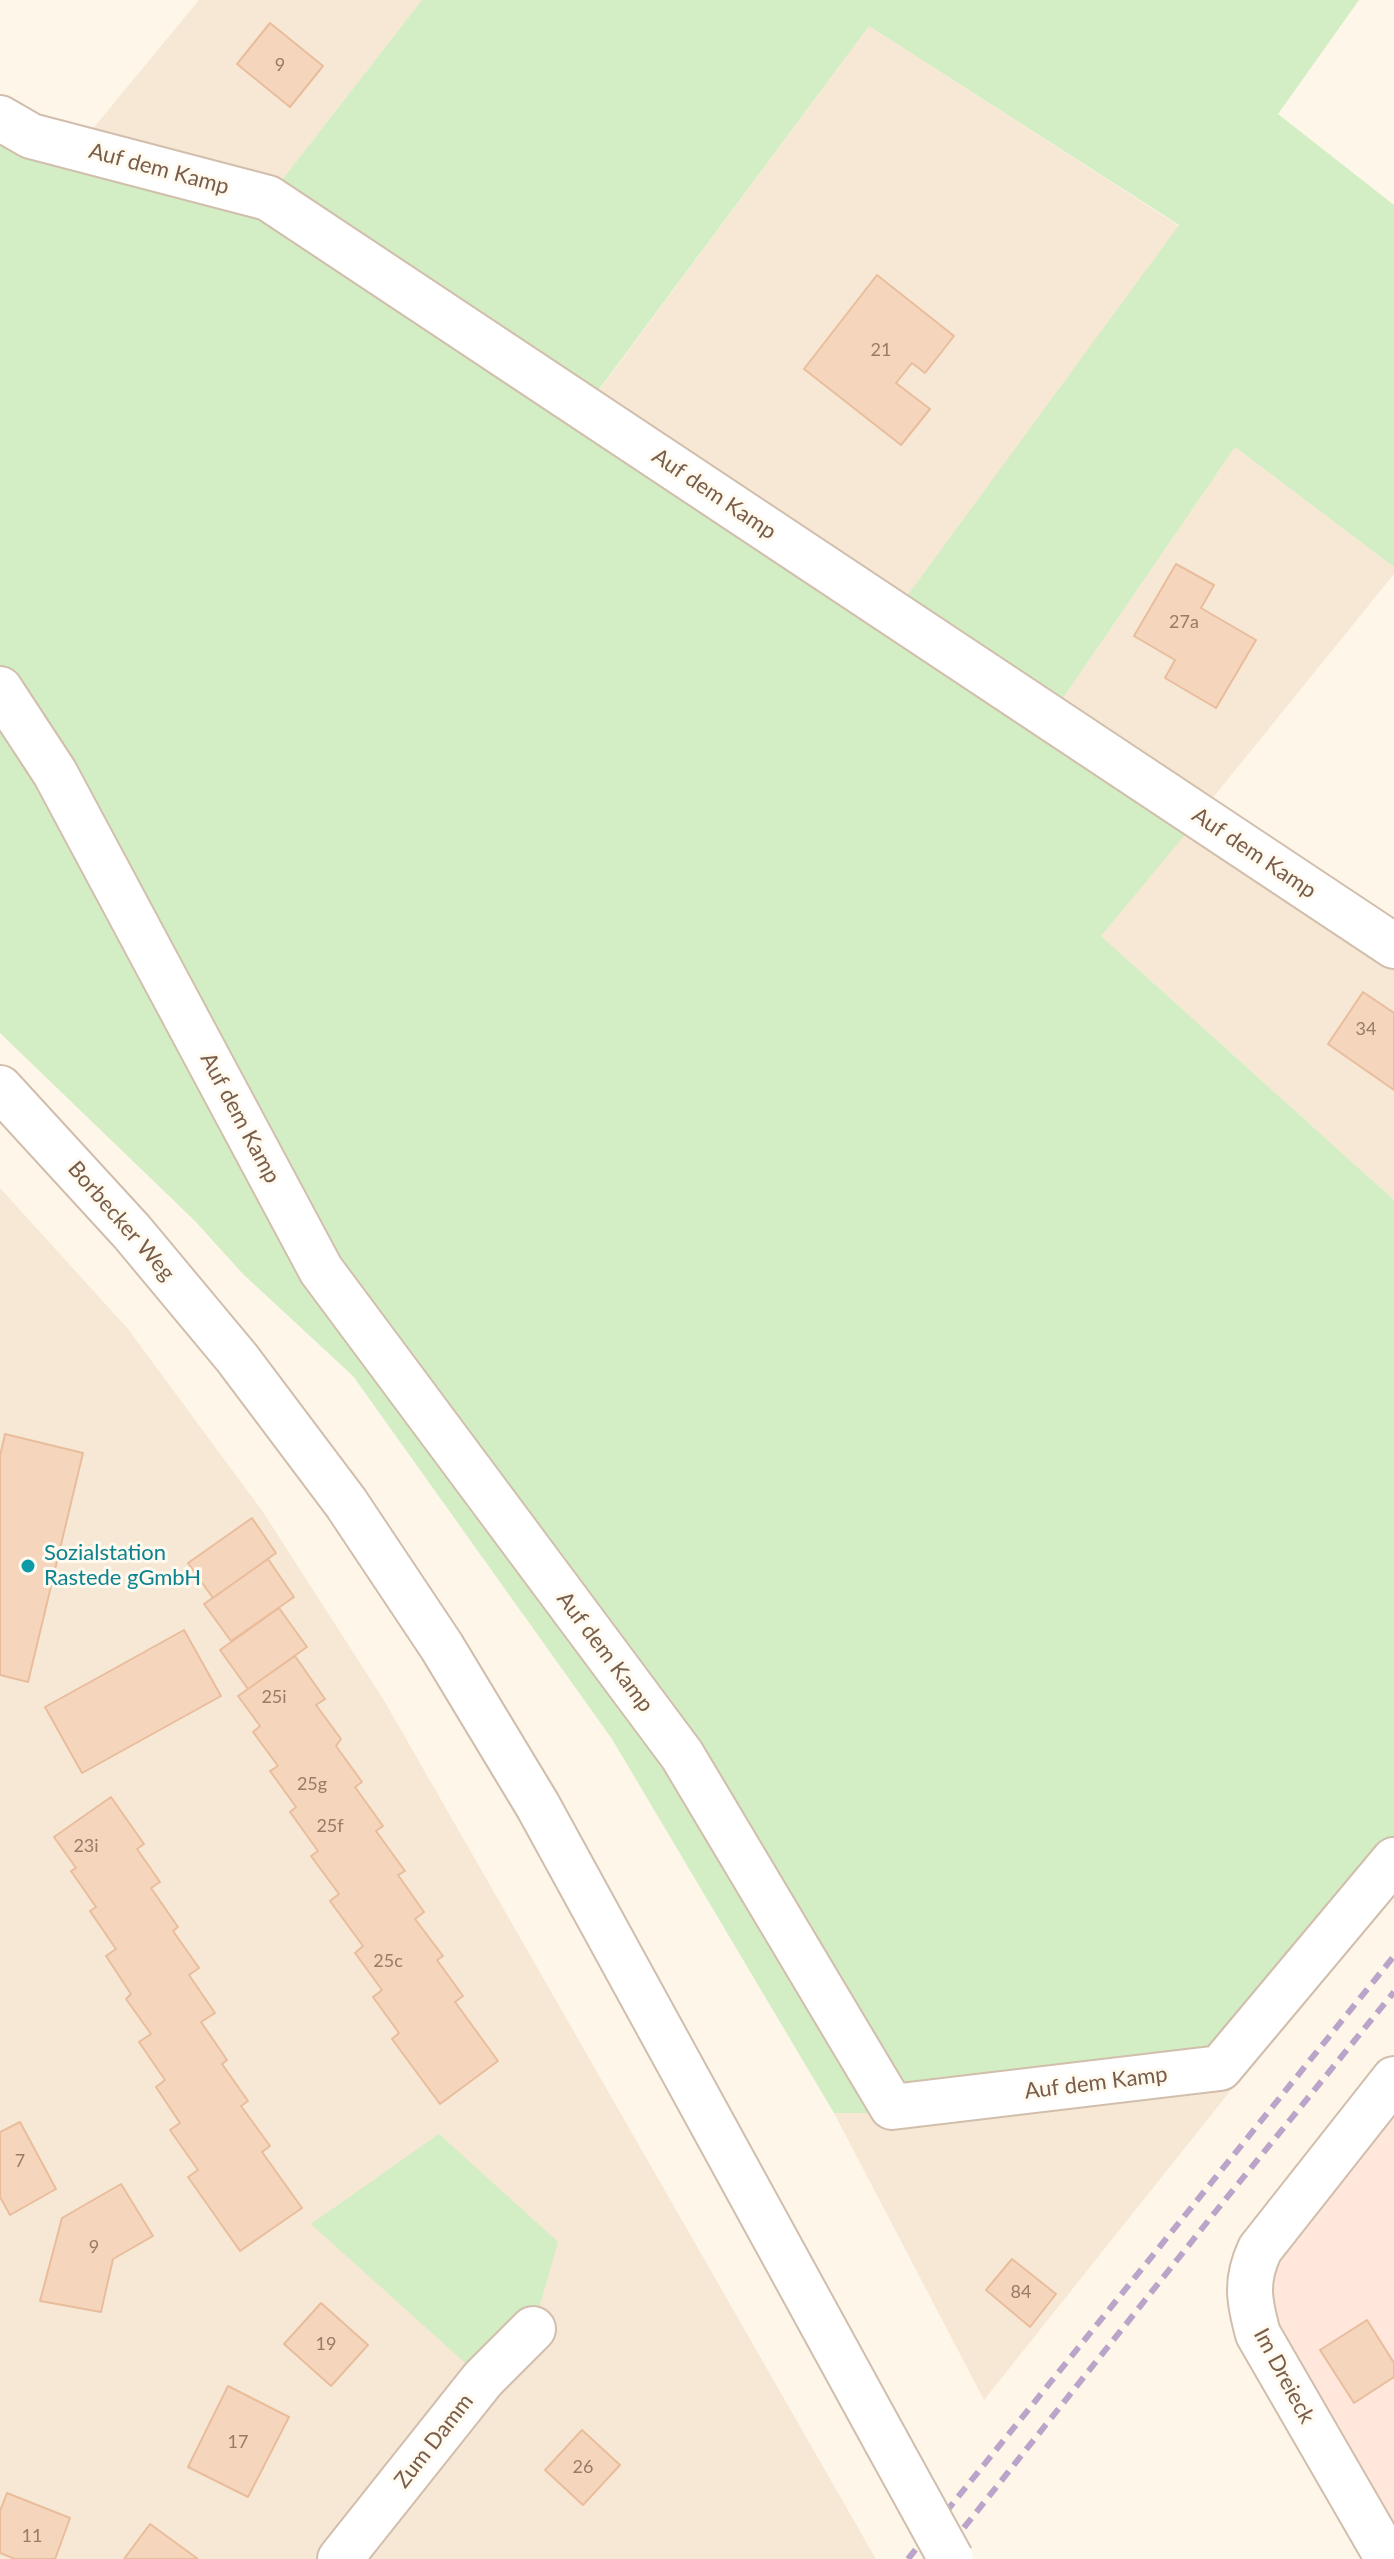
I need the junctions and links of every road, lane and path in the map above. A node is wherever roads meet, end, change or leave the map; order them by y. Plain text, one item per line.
1 (0, 118) edge
2 (0, 689) edge
3 (1394, 946) edge
4 (0, 1088) edge
5 (1394, 1860) edge
6 (1394, 2079) edge
7 (533, 2329) dead end
8 (340, 2559) edge
9 (951, 2559) edge
10 (1388, 2559) edge

1 - 3 street, Auf dem Kamp
2 - 5 street, Auf dem Kamp
4 - 9 street, Borbecker Weg, bridge
6 - 10 street, Im Dreieck
7 - 8 street, Zum Damm

